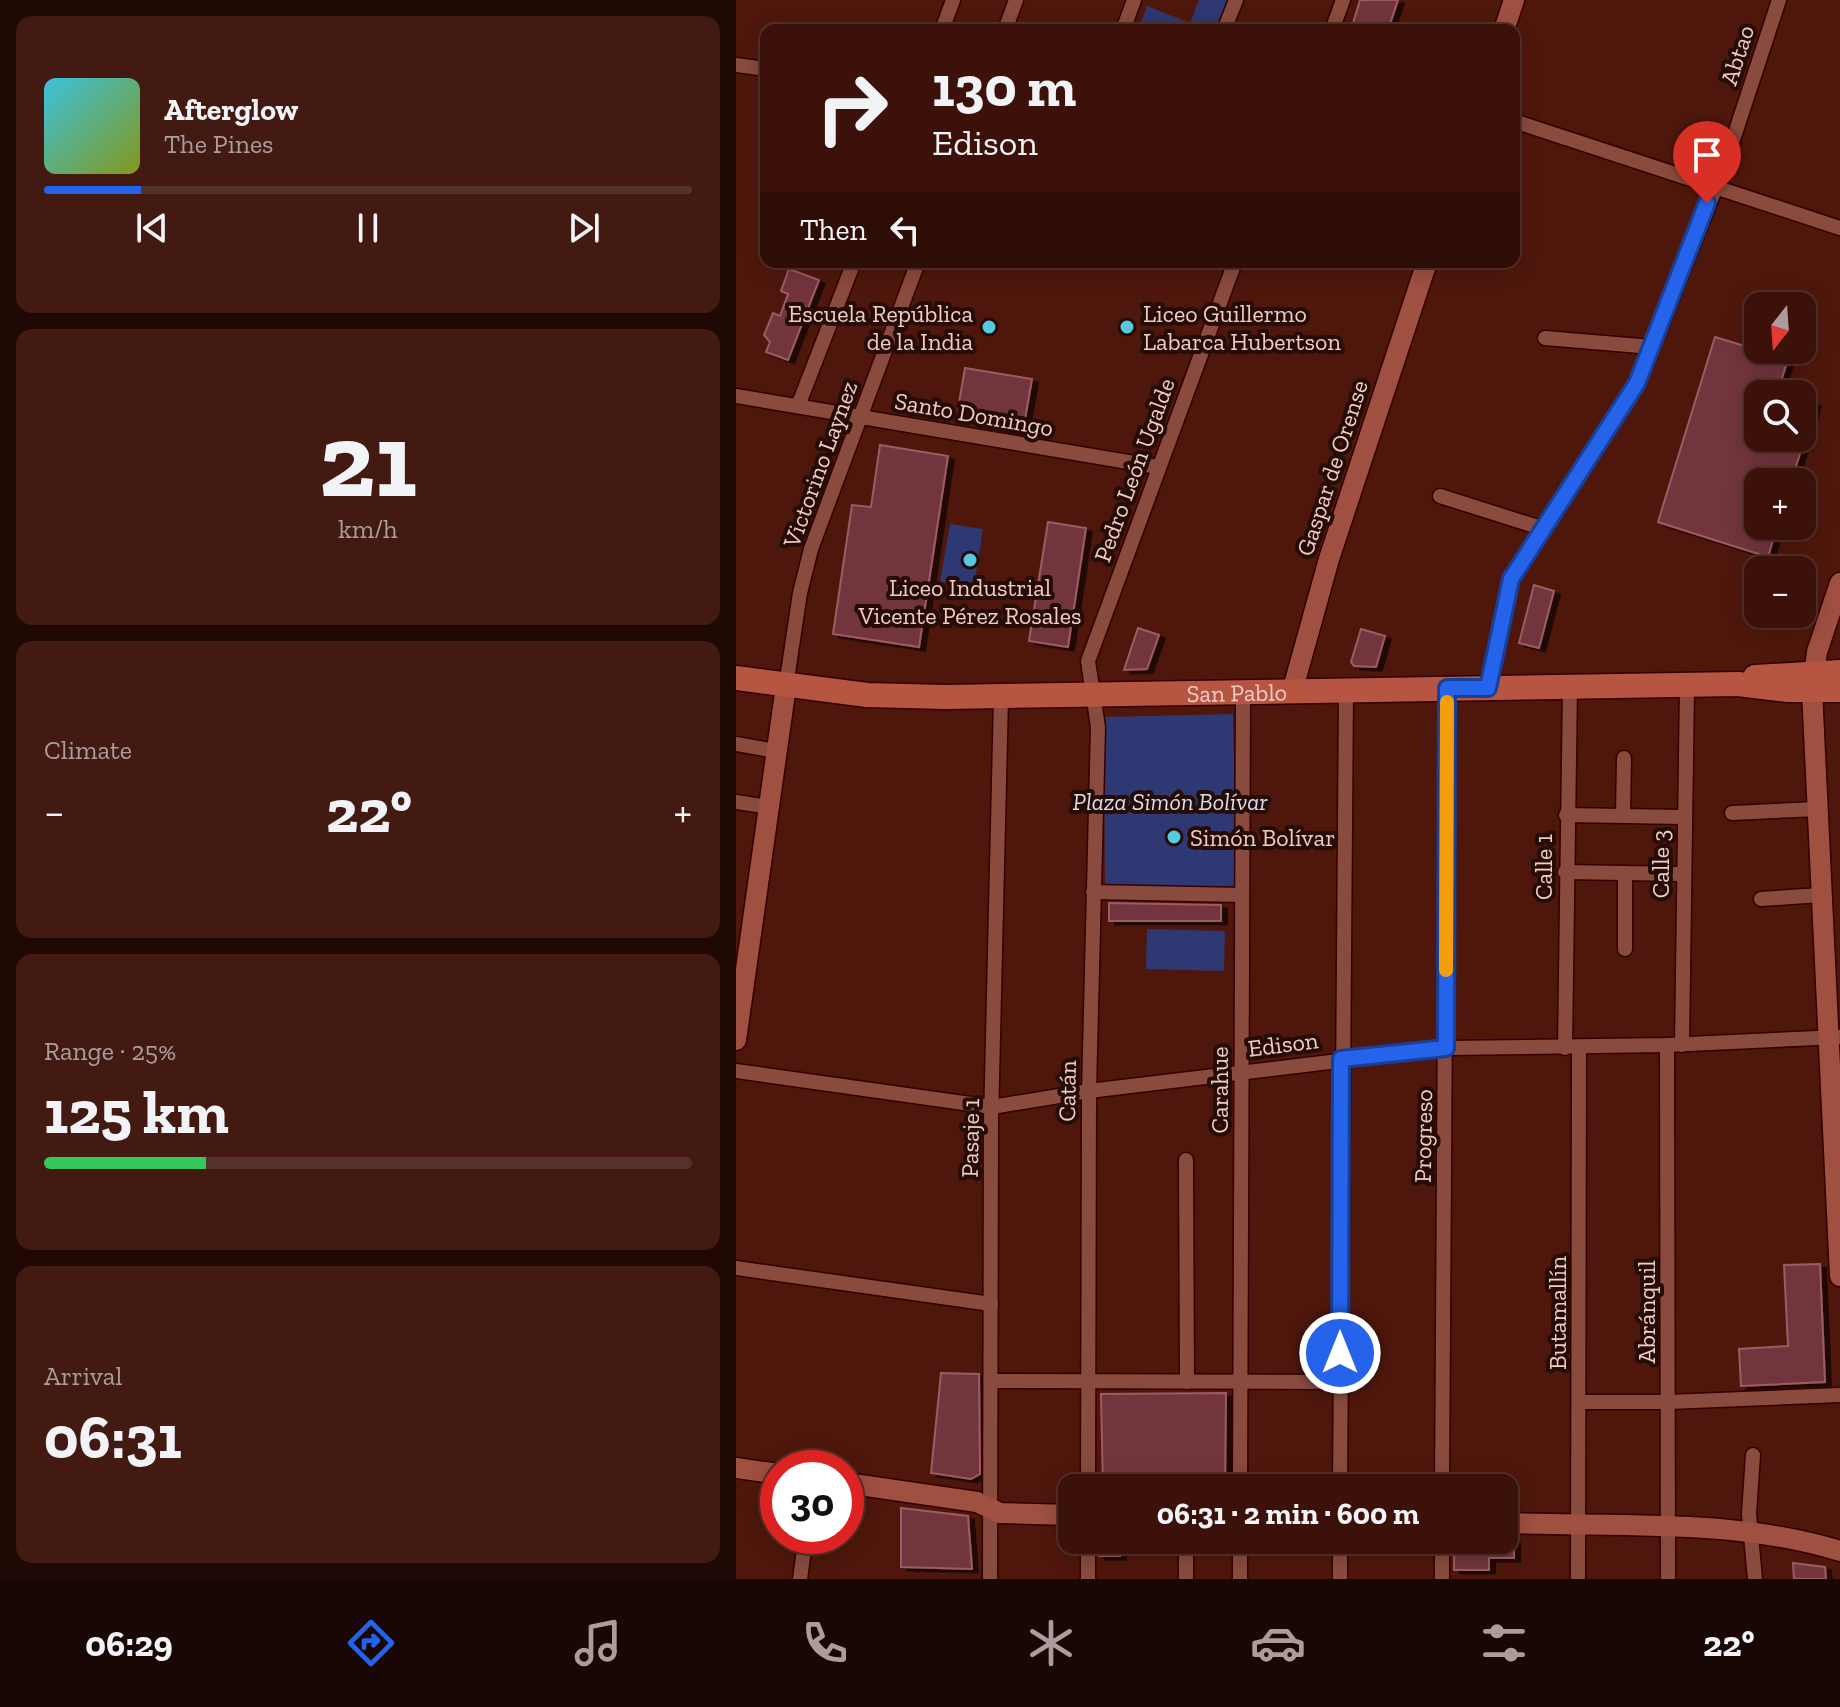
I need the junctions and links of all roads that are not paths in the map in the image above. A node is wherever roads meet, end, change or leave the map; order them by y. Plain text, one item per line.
1 (953, 0) edge
2 (1016, 0) edge
3 (1134, 0) edge
4 (1236, 0) edge
5 (1343, 0) edge
6 (1514, 0) edge
7 (1779, 0) edge
8 (944, 24) edge
9 (1007, 24) edge
10 (1125, 24) edge
11 (1226, 24) edge
12 (1334, 24) edge
13 (1506, 24) edge
14 (736, 65) edge
15 (760, 68) edge
16 (1520, 123) edge
17 (1715, 186) junction
18 (1840, 228) edge
19 (852, 268) edge
20 (916, 268) edge
21 (1233, 268) edge
22 (1425, 268) edge
23 (1545, 338) dead end
24 (1652, 347) junction
25 (736, 396) edge
26 (798, 406) junction
27 (860, 417) junction
28 (1158, 467) junction
29 (1440, 496) dead end
30 (1541, 528) junction
31 (1840, 583) edge
32 (1840, 672) edge
33 (736, 678) edge
34 (1813, 681) junction
35 (1687, 685) junction
36 (786, 686) junction
37 (1570, 686) junction
38 (1447, 688) junction
39 (1488, 688) junction
40 (1840, 690) edge
41 (1346, 691) junction
42 (1292, 692) junction
43 (1243, 693) junction
44 (1092, 696) junction
45 (1001, 697) junction
46 (736, 744) edge
47 (776, 751) junction
48 (1624, 758) dead end
49 (736, 802) edge
50 (769, 807) junction
51 (1817, 809) junction
52 (1732, 813) dead end
53 (1566, 815) junction
54 (1623, 816) junction
55 (1682, 817) junction
56 (1565, 872) junction
57 (1625, 873) junction
58 (1682, 874) junction
59 (1093, 892) junction
60 (1242, 895) junction
61 (1821, 895) junction
62 (1761, 899) dead end
63 (1625, 949) dead end
64 (1834, 1038) edge
65 (736, 1040) edge
66 (1674, 1045) junction
67 (1446, 1048) junction
68 (1572, 1048) junction
69 (1341, 1059) junction
70 (736, 1071) edge
71 (1241, 1072) junction
72 (1089, 1091) junction
73 (992, 1107) junction
74 (1837, 1138) edge
75 (1186, 1160) dead end
76 (1839, 1233) edge
77 (736, 1268) edge
78 (1840, 1276) edge
79 (991, 1304) junction
80 (991, 1381) junction
81 (1088, 1381) junction
82 (1187, 1382) junction
83 (1241, 1382) junction
84 (1340, 1382) junction
85 (1840, 1395) edge
86 (1579, 1402) junction
87 (1668, 1402) junction
88 (1753, 1455) dead end
89 (736, 1468) edge
90 (760, 1471) edge
91 (1088, 1474) edge
92 (1240, 1474) edge
93 (1340, 1474) edge
94 (1442, 1474) edge
95 (864, 1486) edge
96 (990, 1508) junction
97 (1058, 1515) edge
98 (1518, 1523) edge
99 (1578, 1525) junction
100 (1668, 1526) junction
101 (1751, 1533) junction
102 (1840, 1551) edge
103 (803, 1554) edge
104 (1088, 1554) edge
105 (1186, 1554) edge
106 (1240, 1554) edge
107 (1340, 1554) edge
108 (1442, 1554) edge
109 (800, 1579) edge
110 (990, 1579) edge
111 (1088, 1579) edge
112 (1186, 1579) edge
113 (1240, 1579) edge
114 (1340, 1579) edge
115 (1442, 1579) edge
116 (1578, 1579) edge
117 (1668, 1579) edge
118 (1755, 1579) edge

1 - 8 street
2 - 9 street
3 - 10 street
4 - 11 street
5 - 12 street
6 - 13 street
7 - 17 street, Abtao
14 - 15 street
16 - 17 street
17 - 18 street
17 - 24 street, Abtao
19 - 26 street
20 - 27 street, Victorino Laynez
21 - 28 street, Pedro León Ugalde
22 - 42 street, Gaspar de Orense
23 - 24 street
24 - 30 street, Abtao
25 - 26 street, Santo Domingo
26 - 27 street, Santo Domingo
27 - 28 street, Santo Domingo
27 - 36 street, Victorino Laynez
28 - 44 street, Pedro León Ugalde
29 - 30 street
30 - 39 street, Abtao
31 - 34 street
32 - 34 main road, San Pablo
33 - 36 main road, San Pablo
34 - 35 main road, San Pablo
34 - 40 main road, San Pablo
34 - 51 street
35 - 37 main road, San Pablo
35 - 55 street, Calle 3
36 - 45 main road, San Pablo
36 - 47 street
37 - 39 main road, San Pablo
37 - 53 street, Calle 1
38 - 39 main road, San Pablo
38 - 41 main road, San Pablo
38 - 67 street, Progreso
41 - 42 main road, San Pablo
41 - 69 street
42 - 43 main road, San Pablo
43 - 44 main road, San Pablo
43 - 60 street, Carahue
44 - 45 main road, San Pablo
44 - 59 street, Catán
45 - 73 street, Pasaje 1
46 - 47 street
47 - 50 street
48 - 54 street
49 - 50 street
50 - 65 street
51 - 52 street
51 - 61 street
53 - 54 street
53 - 56 street, Calle 1
54 - 55 street
55 - 58 street, Calle 3
56 - 57 street
56 - 68 street, Calle 1
57 - 58 street
57 - 63 street
58 - 66 street, Calle 3
59 - 60 street
59 - 72 street, Catán
60 - 71 street, Carahue
61 - 62 street
61 - 64 street
64 - 66 street, Edison
64 - 74 street
66 - 68 street, Edison
66 - 87 street, Abránquil
67 - 68 street, Edison
67 - 69 street, Edison
67 - 94 street, Progreso
68 - 86 street, Butamallín
69 - 71 street, Edison
69 - 84 street
70 - 73 street, Edison
71 - 72 street, Edison
71 - 83 street, Carahue
72 - 73 street, Edison
72 - 81 street, Catán
73 - 79 street, Pasaje 1
74 - 76 street
75 - 82 street
76 - 78 street
77 - 79 street
79 - 80 street, Pasaje 1
80 - 81 street
80 - 96 street, Pasaje 1
81 - 82 street
81 - 91 street, Catán
82 - 83 street
83 - 84 street
83 - 92 street, Carahue
84 - 93 street
85 - 87 street
86 - 87 street
86 - 99 street, Butamallín
87 - 100 street, Abránquil
88 - 101 street
89 - 90 street
95 - 96 street
96 - 97 street
96 - 110 street, Pasaje 1
98 - 99 street
99 - 100 street
99 - 116 street, Butamallín
100 - 101 street
100 - 117 street, Abránquil
101 - 102 street
101 - 118 street
103 - 109 street
104 - 111 street
105 - 112 street
106 - 113 street
107 - 114 street
108 - 115 street

